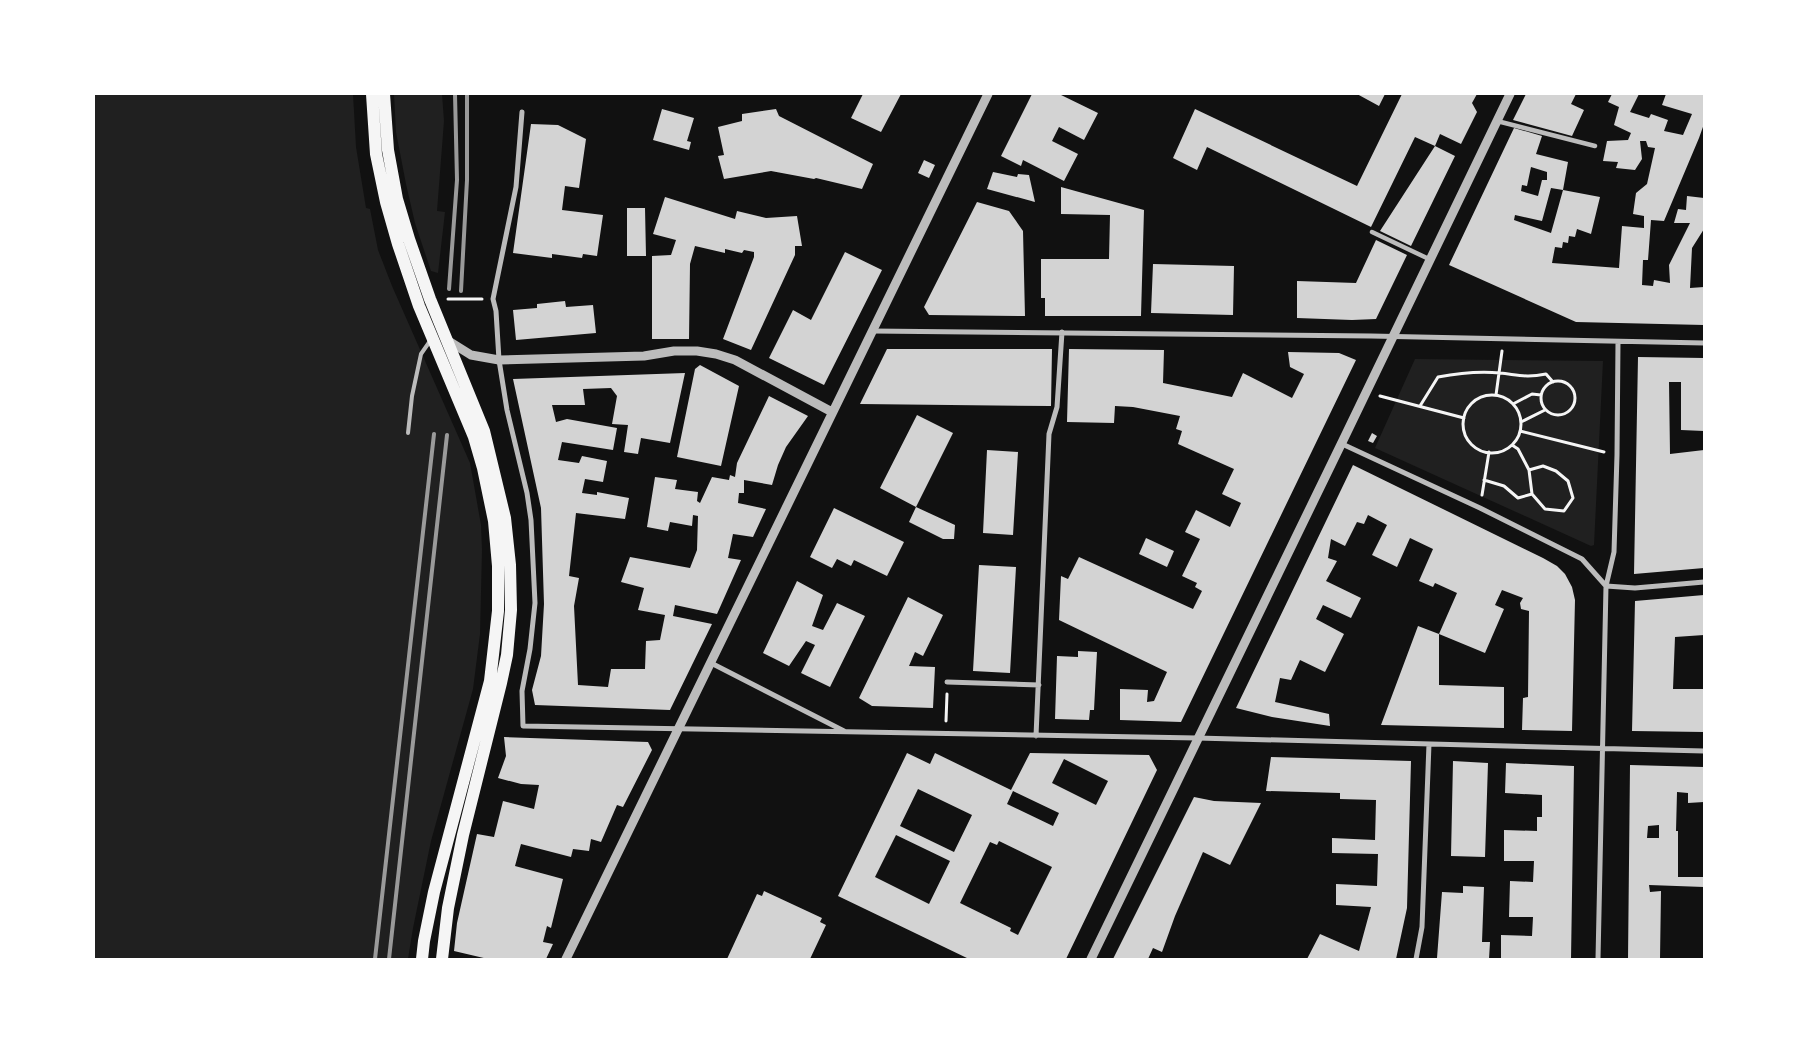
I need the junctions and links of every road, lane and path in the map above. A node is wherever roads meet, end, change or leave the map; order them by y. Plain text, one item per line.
1 (988, 94) edge
2 (1510, 94) edge
3 (378, 95) edge
4 (379, 111) junction
5 (522, 112) dead end
6 (1497, 121) junction
7 (1595, 146) dead end
8 (1372, 232) dead end
9 (1431, 260) junction
10 (493, 298) junction
11 (430, 299) junction
12 (871, 330) junction
13 (1062, 332) junction
14 (1393, 336) junction
15 (433, 338) junction
16 (1503, 339) junction
17 (448, 340) junction
18 (1618, 342) junction
19 (1704, 343) edge
20 (499, 360) junction
21 (1499, 373) junction
22 (1553, 382) junction
23 (1365, 392) junction
24 (1541, 395) junction
25 (1496, 396) junction
26 (1513, 404) junction
27 (1420, 406) junction
28 (1545, 410) junction
29 (832, 412) junction
30 (1464, 418) junction
31 (1521, 422) junction
32 (1520, 431) junction
33 (408, 434) dead end
34 (1340, 443) junction
35 (1512, 445) junction
36 (1489, 452) junction
37 (1617, 455) junction
38 (1530, 470) junction
39 (1484, 480) junction
40 (1532, 494) junction
41 (1480, 508) junction
42 (1704, 582) edge
43 (1606, 586) junction
44 (711, 663) junction
45 (947, 682) joint
46 (1039, 685) junction
47 (678, 728) junction
48 (846, 732) junction
49 (946, 734) junction
50 (1036, 736) junction
51 (1197, 738) junction
52 (1429, 744) junction
53 (1603, 748) junction
54 (1704, 751) edge
55 (424, 959) edge
56 (442, 959) edge
57 (566, 959) edge
58 (1091, 959) edge
59 (1416, 959) edge
60 (1598, 959) edge

1 - 12 street
2 - 6 street
3 - 4 main road
4 - 11 main road
4 - 15 main road
5 - 10 street
6 - 7 street
6 - 9 street
8 - 9 street
9 - 14 street
10 - 11 path
10 - 20 street
11 - 17 main road
12 - 13 street
12 - 29 street
13 - 14 street
13 - 46 street
14 - 16 street
14 - 23 street
15 - 33 lane
15 - 55 main road
16 - 18 street
16 - 21 path
17 - 20 street
17 - 56 main road
18 - 19 street
18 - 37 street
20 - 29 street
20 - 47 street
21 - 22 path
21 - 25 path
21 - 27 path
22 - 24 path
22 - 28 path
23 - 27 path
23 - 34 street
24 - 26 path
24 - 28 path
25 - 26 path
25 - 30 path
26 - 31 path
27 - 30 path
28 - 31 path
29 - 44 street
30 - 36 path
31 - 32 path
32 - 35 path
32 - 37 path
34 - 41 street
34 - 51 street
35 - 36 path
35 - 38 path
36 - 39 path
37 - 43 street
38 - 40 path
38 - 40 path
39 - 40 path
39 - 41 path
41 - 43 street
42 - 43 street
43 - 53 street
44 - 47 street
44 - 48 street
45 - 46 street
45 - 49 path
46 - 50 street
47 - 48 street
47 - 57 street
48 - 49 street
49 - 50 street
50 - 51 street
51 - 52 street
51 - 58 street
52 - 53 street
52 - 59 street
53 - 54 street
53 - 60 street

